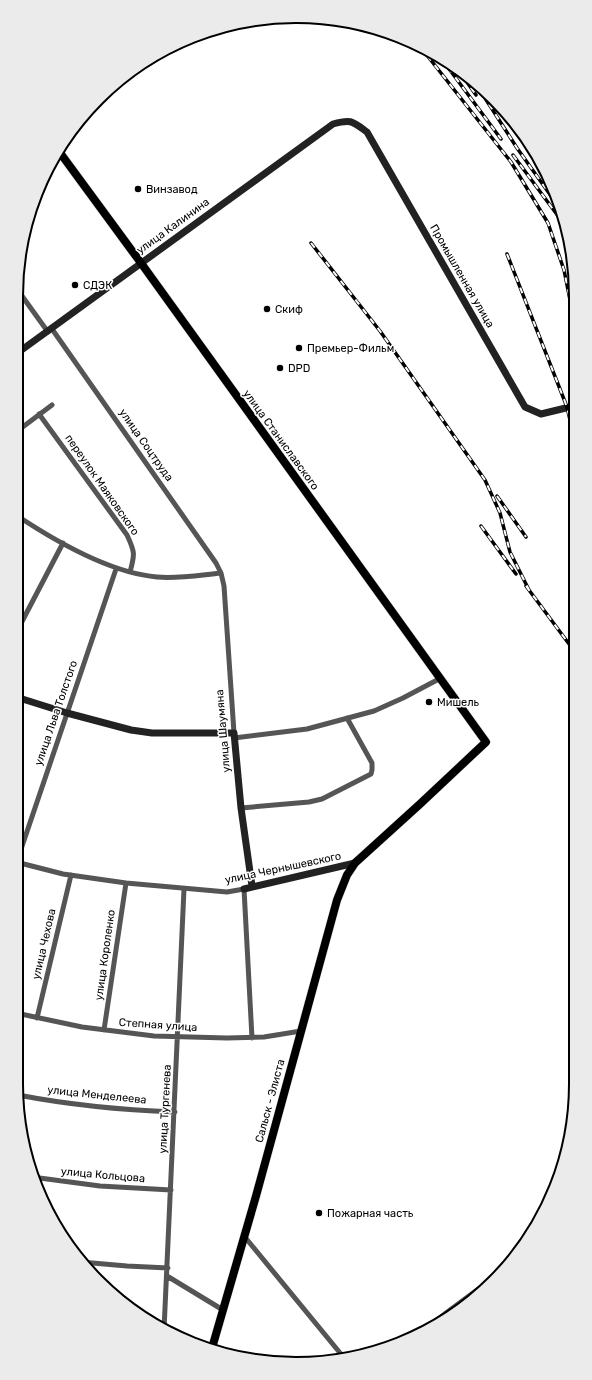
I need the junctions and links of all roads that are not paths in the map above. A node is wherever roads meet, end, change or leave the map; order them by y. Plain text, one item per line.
1 (346, 120) joint
2 (62, 156) edge
3 (141, 263) junction
4 (23, 296) edge
5 (50, 330) junction
6 (23, 349) edge
7 (52, 405) dead end
8 (569, 407) edge
9 (39, 414) junction
10 (23, 427) edge
11 (23, 519) edge
12 (63, 543) junction
13 (116, 569) junction
14 (130, 572) junction
15 (221, 573) junction
16 (23, 620) edge
17 (439, 679) junction
18 (23, 699) edge
19 (67, 713) junction
20 (347, 718) junction
21 (234, 736) junction
22 (486, 742) joint
23 (241, 808) junction
24 (23, 842) edge
25 (355, 863) junction
26 (23, 865) edge
27 (71, 875) junction
28 (126, 883) junction
29 (252, 886) junction
30 (184, 889) junction
31 (244, 889) junction
32 (23, 1015) edge
33 (37, 1018) junction
34 (104, 1030) junction
35 (300, 1031) junction
36 (178, 1037) junction
37 (252, 1038) junction
38 (24, 1096) edge
39 (175, 1112) junction
40 (40, 1178) edge
41 (171, 1190) junction
42 (244, 1236) junction
43 (90, 1263) edge
44 (168, 1268) junction
45 (167, 1276) junction
46 (223, 1310) junction
47 (164, 1323) edge
48 (213, 1344) edge
49 (340, 1354) edge

1 - 3 main road, улица Калинина
1 - 8 main road, Промышленная улица
2 - 3 main road, улица Станиславского
3 - 5 main road, улица Калинина
3 - 17 main road, улица Станиславского
4 - 5 street, улица Соцтруда
5 - 6 main road, улица Калинина
5 - 15 street, улица Соцтруда
7 - 9 street
9 - 10 street
9 - 14 street, переулок Маяковского
11 - 12 street
12 - 13 street
12 - 16 street
13 - 14 street
13 - 19 street, улица Льва Толстого
14 - 15 street
15 - 21 street, улица Шаумяна
17 - 20 street
17 - 22 main road, улица Станиславского
18 - 19 main road
19 - 21 main road
19 - 24 street, улица Льва Толстого
20 - 21 street
20 - 23 street
21 - 23 main road, улица Шаумяна
22 - 25 main road, улица Чернышевского
23 - 29 main road, улица Шаумяна
25 - 29 main road, улица Чернышевского
25 - 35 main road, Сальск - Элиста
26 - 27 street, улица Чернышевского
27 - 28 street, улица Чернышевского
27 - 33 street, улица Чехова
28 - 30 street, улица Чернышевского
28 - 34 street, улица Короленко
29 - 31 main road, улица Чернышевского
30 - 31 street, улица Чернышевского
30 - 36 street, улица Тургенева
31 - 37 street
32 - 33 street, Степная улица
33 - 34 street, Степная улица
34 - 36 street, Степная улица
35 - 37 street, Степная улица
35 - 42 main road, Сальск - Элиста
36 - 37 street, Степная улица
36 - 39 street, улица Тургенева
38 - 39 street, улица Менделеева
39 - 41 street, улица Тургенева
40 - 41 street, улица Кольцова
41 - 44 street, улица Тургенева
42 - 46 main road, Сальск - Элиста
42 - 49 street
43 - 44 street
44 - 45 street, улица Тургенева
45 - 46 street
45 - 47 street, улица Тургенева
46 - 48 main road, Сальск - Элиста

